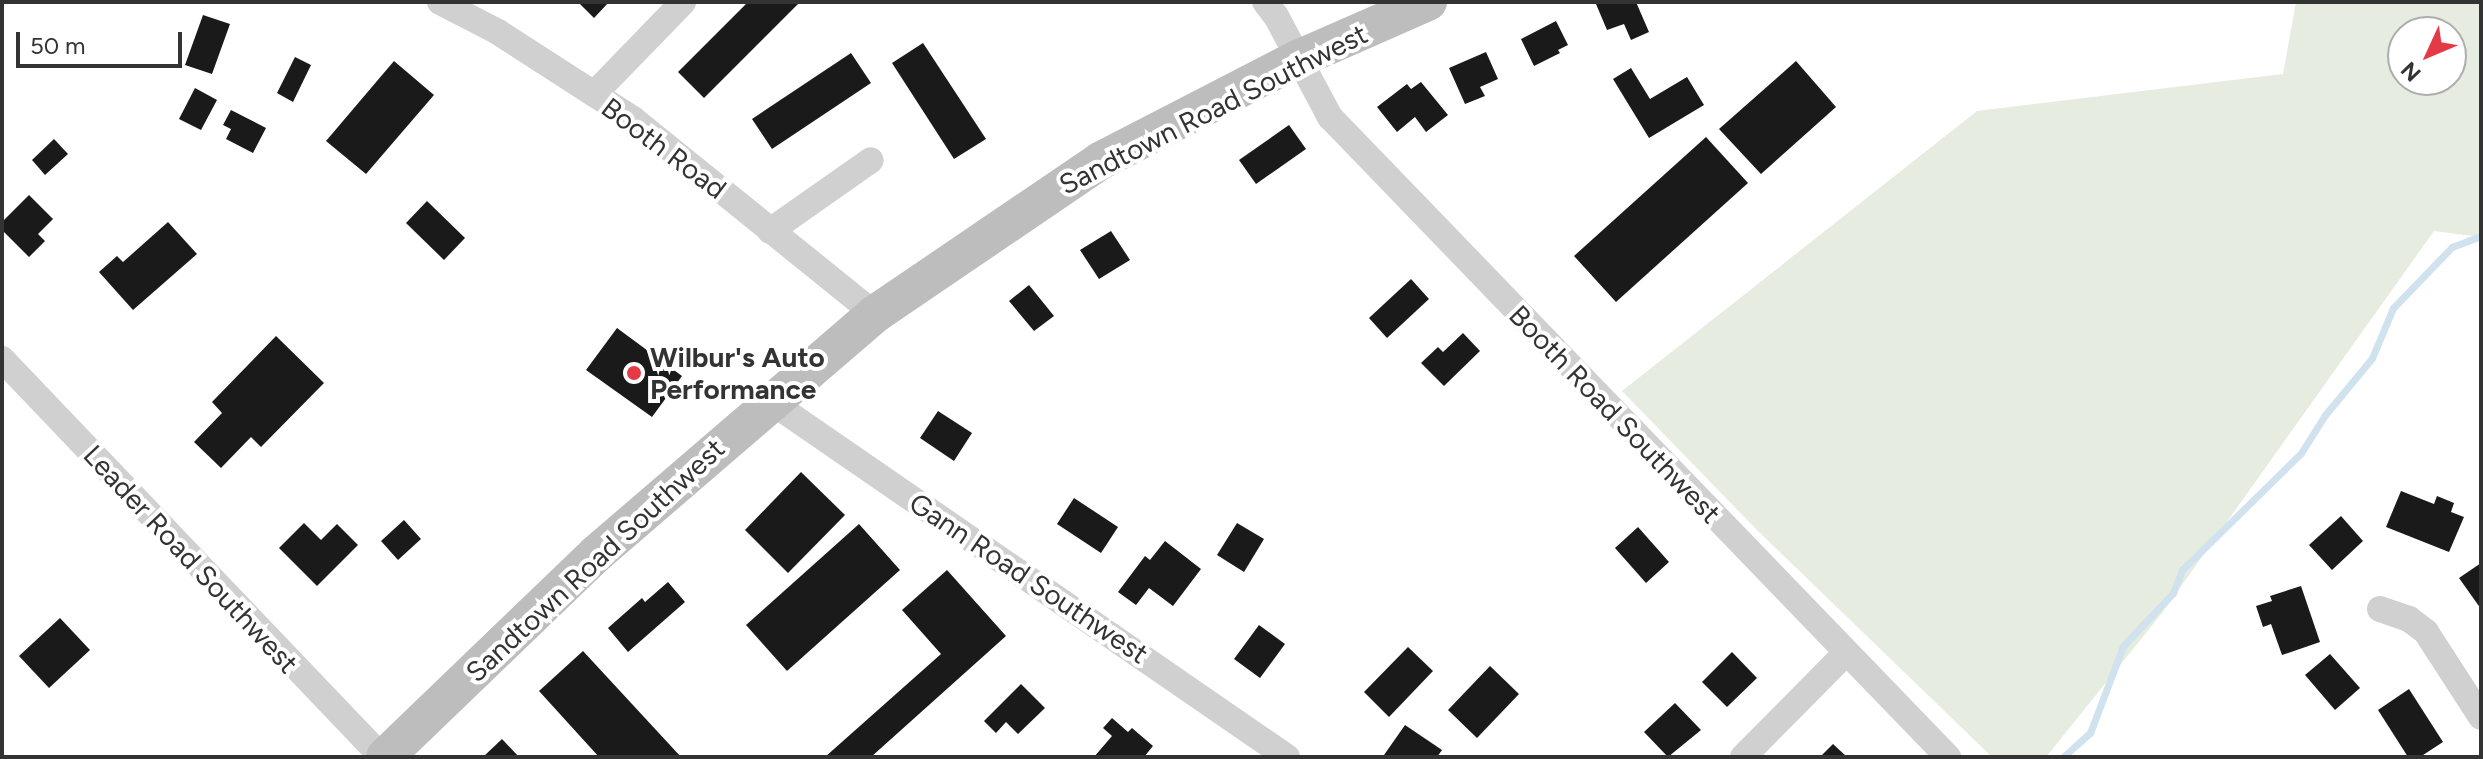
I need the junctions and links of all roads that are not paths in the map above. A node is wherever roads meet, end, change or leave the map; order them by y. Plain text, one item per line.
1 (440, 2) edge
2 (683, 2) edge
3 (1265, 2) edge
4 (1428, 2) edge
5 (1298, 59) junction
6 (594, 94) junction
7 (871, 160) dead end
8 (770, 231) junction
9 (875, 314) junction
10 (2, 359) edge
11 (770, 401) junction
12 (2380, 609) dead end
13 (1846, 653) junction
14 (2481, 717) edge
15 (384, 757) edge
16 (1287, 757) edge
17 (1743, 757) edge
18 (1948, 757) edge

1 - 6 street, Booth Road
2 - 6 street
3 - 5 street, Booth Road Southwest
4 - 5 street, Sandtown Road Southwest
5 - 9 street, Sandtown Road Southwest
5 - 13 street, Booth Road Southwest
6 - 8 street, Booth Road
7 - 8 street
8 - 9 street, Booth Road
9 - 11 street, Sandtown Road Southwest
10 - 15 street, Leader Road Southwest
11 - 15 street, Sandtown Road Southwest
11 - 16 street, Gann Road Southwest
12 - 14 street
13 - 17 street
13 - 18 street, Booth Road Southwest

